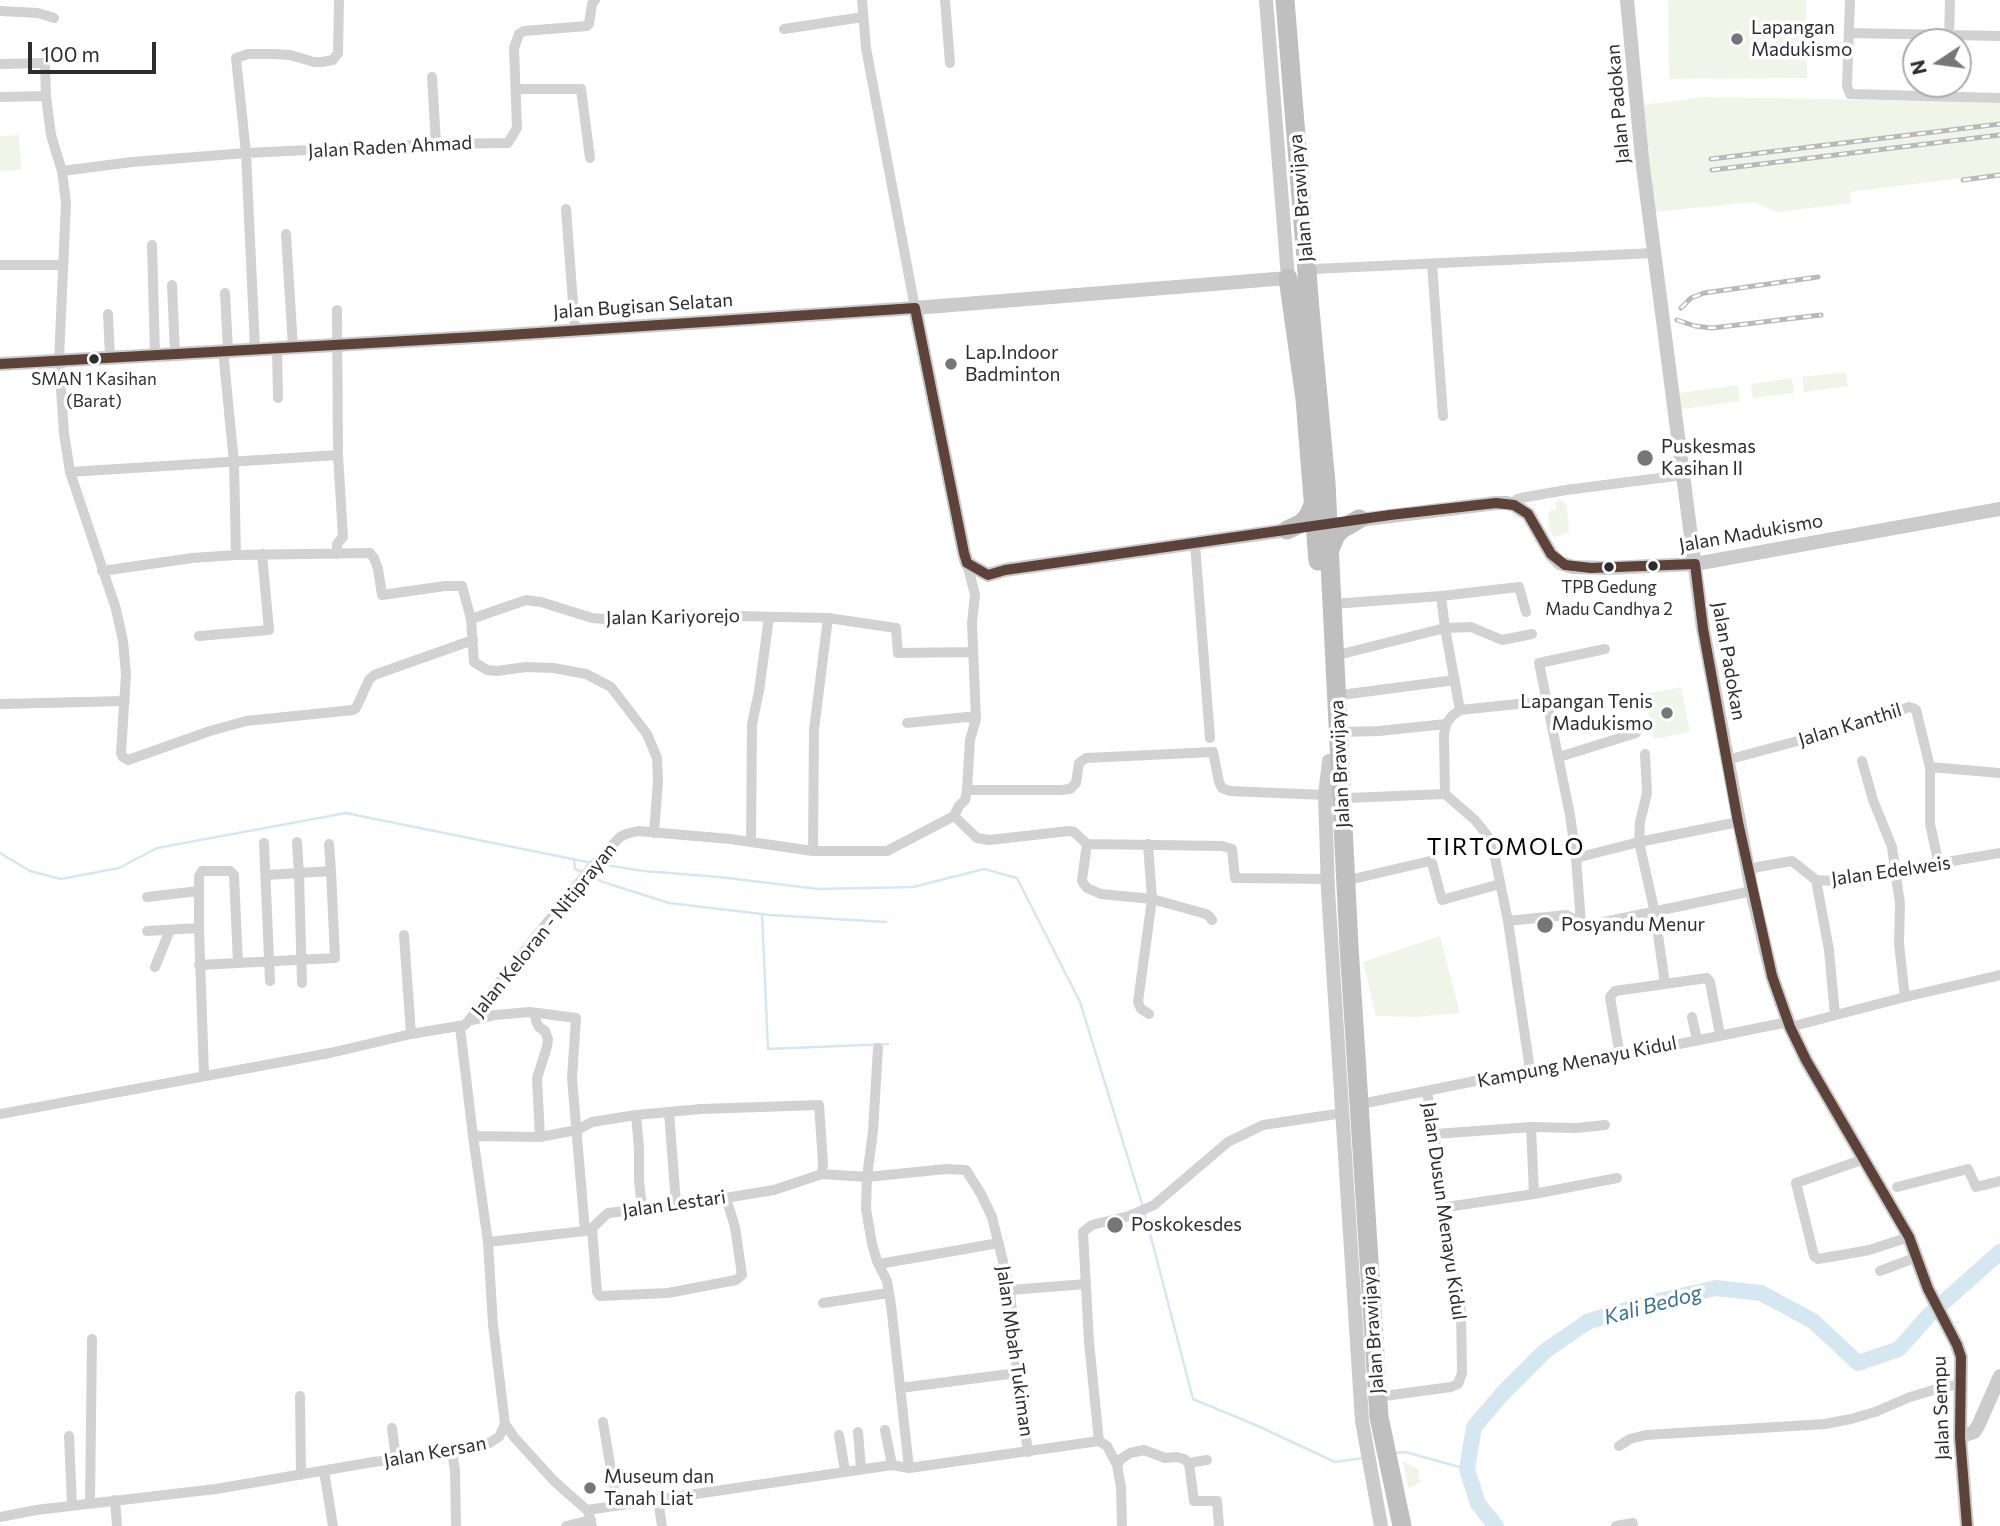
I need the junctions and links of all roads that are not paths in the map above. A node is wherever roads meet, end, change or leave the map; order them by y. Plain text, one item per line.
1 (340, 0) edge
2 (595, 0) edge
3 (862, 0) edge
4 (944, 0) edge
5 (1266, 0) edge
6 (1273, 0) edge
7 (1285, 0) edge
8 (1293, 0) edge
9 (1628, 0) edge
10 (1850, 0) edge
11 (1950, 0) edge
12 (0, 10) edge
13 (863, 17) junction
14 (54, 18) dead end
15 (1949, 28) edge
16 (784, 29) dead end
17 (1849, 33) junction
18 (1902, 36) edge
19 (2000, 36) edge
20 (1972, 37) edge
21 (950, 63) dead end
22 (0, 64) edge
23 (432, 77) dead end
24 (516, 89) junction
25 (1902, 95) edge
26 (46, 96) junction
27 (0, 97) edge
28 (1972, 97) edge
29 (2000, 98) edge
30 (436, 144) junction
31 (246, 153) junction
32 (590, 158) dead end
33 (62, 171) junction
34 (566, 209) dead end
35 (286, 234) dead end
36 (152, 245) dead end
37 (1654, 253) junction
38 (1432, 264) junction
39 (0, 265) edge
40 (62, 265) junction
41 (1314, 269) junction
42 (1288, 278) junction
43 (172, 285) dead end
44 (225, 293) dead end
45 (915, 309) junction
46 (1310, 309) junction
47 (337, 310) dead end
48 (108, 314) dead end
49 (575, 330) junction
50 (338, 345) junction
51 (293, 346) junction
52 (277, 347) junction
53 (254, 348) junction
54 (225, 350) junction
55 (155, 354) junction
56 (175, 354) junction
57 (110, 357) junction
58 (59, 360) junction
59 (0, 364) edge
60 (278, 398) dead end
61 (1305, 399) junction
62 (1443, 416) dead end
63 (338, 455) junction
64 (234, 463) junction
65 (70, 472) junction
66 (1683, 475) junction
67 (1320, 500) junction
68 (1514, 505) junction
69 (2000, 509) edge
70 (1359, 519) junction
71 (1322, 525) junction
72 (1287, 530) junction
73 (1195, 544) junction
74 (1324, 549) junction
75 (262, 554) junction
76 (337, 554) junction
77 (236, 555) junction
78 (967, 563) junction
79 (1695, 564) junction
80 (102, 571) junction
81 (988, 575) junction
82 (975, 595) junction
83 (1441, 596) junction
84 (1333, 604) junction
85 (1526, 612) dead end
86 (769, 617) junction
87 (828, 618) junction
88 (471, 619) junction
89 (1444, 628) junction
90 (1532, 634) dead end
91 (199, 636) dead end
92 (474, 640) junction
93 (1336, 645) junction
94 (1605, 649) dead end
95 (972, 652) junction
96 (1455, 680) junction
97 (1341, 695) junction
98 (125, 701) junction
99 (1546, 701) junction
100 (0, 704) edge
101 (1460, 710) junction
102 (976, 719) junction
103 (907, 723) dead end
104 (1446, 724) junction
105 (1343, 732) junction
106 (1636, 733) dead end
107 (1210, 738) dead end
108 (1645, 754) dead end
109 (1559, 757) junction
110 (1727, 760) junction
111 (1329, 761) junction
112 (1861, 761) dead end
113 (1930, 767) junction
114 (2000, 773) edge
115 (967, 790) junction
116 (1325, 794) junction
117 (1445, 794) junction
118 (1347, 798) junction
119 (954, 816) junction
120 (1738, 822) junction
121 (654, 833) junction
122 (297, 842) dead end
123 (751, 842) junction
124 (1639, 842) junction
125 (264, 843) dead end
126 (329, 844) dead end
127 (1087, 844) junction
128 (1148, 844) junction
129 (813, 851) junction
130 (2000, 853) edge
131 (1576, 858) junction
132 (1939, 865) junction
133 (331, 871) junction
134 (1747, 871) junction
135 (1895, 871) junction
136 (267, 874) junction
137 (299, 874) junction
138 (1329, 879) junction
139 (1353, 879) junction
140 (1816, 880) junction
141 (1500, 884) junction
142 (199, 891) junction
143 (1752, 891) junction
144 (147, 897) dead end
145 (1152, 899) junction
146 (1655, 913) junction
147 (1212, 920) dead end
148 (1508, 921) junction
149 (1581, 923) junction
150 (199, 928) junction
151 (170, 930) junction
152 (147, 931) dead end
153 (404, 935) dead end
154 (302, 961) junction
155 (270, 962) junction
156 (238, 963) junction
157 (199, 965) junction
158 (155, 967) dead end
159 (2000, 975) edge
160 (270, 981) dead end
161 (302, 983) dead end
162 (1665, 984) junction
163 (1905, 996) junction
164 (535, 1013) junction
165 (1149, 1014) dead end
166 (1835, 1015) junction
167 (1692, 1017) dead end
168 (1789, 1024) junction
169 (464, 1025) junction
170 (411, 1034) junction
171 (1720, 1035) junction
172 (1697, 1040) junction
173 (878, 1048) dead end
174 (1619, 1056) junction
175 (1531, 1070) junction
176 (204, 1075) junction
177 (1427, 1092) junction
178 (1366, 1103) junction
179 (669, 1112) junction
180 (1343, 1113) junction
181 (0, 1114) edge
182 (636, 1115) junction
183 (1605, 1125) dead end
184 (1531, 1127) junction
185 (578, 1130) junction
186 (1364, 1130) junction
187 (1435, 1134) junction
188 (473, 1136) junction
189 (540, 1138) junction
190 (1864, 1159) junction
191 (822, 1174) junction
192 (867, 1177) junction
193 (1617, 1178) dead end
194 (2000, 1181) edge
195 (1889, 1190) junction
196 (1534, 1194) junction
197 (726, 1198) junction
198 (676, 1204) junction
199 (1440, 1208) junction
200 (642, 1209) junction
201 (589, 1229) junction
202 (1909, 1237) junction
203 (488, 1242) junction
204 (999, 1243) junction
205 (1917, 1257) junction
206 (879, 1264) junction
207 (1880, 1271) dead end
208 (1086, 1284) junction
209 (1928, 1289) joint
210 (1010, 1290) junction
211 (888, 1293) junction
212 (823, 1303) dead end
213 (92, 1339) dead end
214 (1017, 1373) junction
215 (2000, 1376) edge
216 (1960, 1384) junction
217 (900, 1388) junction
218 (300, 1396) dead end
219 (1381, 1396) junction
220 (603, 1422) dead end
221 (505, 1424) junction
222 (391, 1428) dead end
223 (886, 1430) dead end
224 (858, 1432) dead end
225 (839, 1435) dead end
226 (69, 1436) dead end
227 (499, 1437) junction
228 (514, 1437) junction
229 (1960, 1437) junction
230 (1099, 1441) junction
231 (1619, 1446) dead end
232 (1028, 1452) junction
233 (453, 1453) junction
234 (396, 1459) junction
235 (1207, 1460) dead end
236 (1189, 1463) junction
237 (892, 1465) junction
238 (1117, 1465) junction
239 (861, 1466) junction
240 (844, 1468) junction
241 (909, 1468) junction
242 (324, 1471) junction
243 (301, 1475) junction
244 (1388, 1489) junction
245 (658, 1499) junction
246 (115, 1500) junction
247 (90, 1503) junction
248 (72, 1505) junction
249 (617, 1506) junction
250 (0, 1517) edge
251 (590, 1519) edge
252 (1633, 1523) dead end
253 (117, 1526) edge
254 (333, 1526) edge
255 (456, 1526) edge
256 (566, 1526) edge
257 (662, 1526) edge
258 (1122, 1526) edge
259 (1219, 1526) edge
260 (1381, 1526) edge
261 (1390, 1526) edge
262 (1402, 1526) edge
263 (1409, 1526) edge
264 (1616, 1526) edge
265 (1967, 1526) edge

1 - 31 street
2 - 24 street, Jalan Raden Ahmad
3 - 13 street
4 - 21 street
5 - 42 street
6 - 61 highway, Jalan Brawijaya
7 - 46 highway, Jalan Brawijaya
8 - 41 street
9 - 37 street, Jalan Padokan
10 - 17 street
11 - 15 street
12 - 14 street
13 - 16 street
13 - 45 street
17 - 18 street
17 - 25 street
19 - 20 street
22 - 26 street
23 - 30 street
24 - 30 street, Jalan Raden Ahmad
24 - 32 street
26 - 27 street
26 - 33 street
28 - 29 street
30 - 31 street, Jalan Raden Ahmad
31 - 33 street, Jalan Raden Ahmad
31 - 53 street
33 - 40 street
34 - 49 street
35 - 51 street
36 - 55 street
37 - 38 street
37 - 66 street, Jalan Padokan
38 - 41 street
38 - 62 street
39 - 40 street
40 - 58 street
41 - 46 street
42 - 45 street, Jalan Bugisan Selatan
42 - 61 highway
43 - 56 street
44 - 54 street
45 - 49 street, Jalan Bugisan Selatan
45 - 78 street
46 - 67 highway, Jalan Brawijaya
47 - 50 street
48 - 57 street
49 - 50 street, Jalan Bugisan Selatan
50 - 51 street, Jalan Bugisan Selatan
50 - 63 street
51 - 52 street, Jalan Bugisan Selatan
52 - 53 street, Jalan Bugisan Selatan
52 - 60 street
53 - 54 street, Jalan Bugisan Selatan
54 - 56 street, Jalan Bugisan Selatan
54 - 64 street
55 - 56 street, Jalan Bugisan Selatan
55 - 57 street, Jalan Bugisan Selatan
57 - 58 street, Jalan Bugisan Selatan
58 - 59 street, Jalan Bugisan Selatan
58 - 65 street
61 - 67 highway, Jalan Brawijaya
63 - 64 street
63 - 76 street
64 - 65 street
64 - 77 street
65 - 80 street
66 - 68 street
66 - 79 street, Jalan Padokan
67 - 70 highway
67 - 71 highway, Jalan Brawijaya
67 - 72 highway
68 - 70 street
68 - 79 street, Jalan Madukismo
69 - 79 street, Jalan Madukismo
70 - 71 street
70 - 74 highway
71 - 72 street
71 - 74 highway, Jalan Brawijaya
72 - 73 street
72 - 74 highway
73 - 81 street
73 - 107 street
74 - 84 highway, Jalan Brawijaya
74 - 111 highway, Jalan Brawijaya
75 - 76 street
75 - 77 street
75 - 91 street
76 - 88 street
77 - 80 street
78 - 81 street
78 - 82 street
79 - 110 street, Jalan Padokan
80 - 98 street
81 - 82 street
82 - 95 street
83 - 84 street
83 - 85 street
83 - 89 street
84 - 93 highway, Jalan Brawijaya
86 - 87 street, Jalan Kariyorejo
86 - 88 street, Jalan Kariyorejo
86 - 123 street
87 - 95 street, Jalan Kariyorejo
87 - 129 street
88 - 92 street
89 - 90 street
89 - 93 street
89 - 96 street
92 - 98 street
92 - 121 street
93 - 97 highway
93 - 186 highway, Jalan Brawijaya
94 - 99 street
95 - 102 street
96 - 97 street
96 - 101 street
97 - 105 highway
98 - 100 street
99 - 101 street
99 - 109 street
101 - 104 street
102 - 103 street
102 - 115 street
104 - 105 street
104 - 117 street
105 - 118 highway
106 - 109 street
108 - 124 street
109 - 131 street
110 - 113 street, Jalan Kanthil
110 - 120 street, Jalan Padokan
111 - 116 street
111 - 244 highway, Jalan Brawijaya
112 - 135 street
113 - 114 street
113 - 132 street, Jalan Kanthil
115 - 116 street
115 - 119 street
116 - 138 street
117 - 118 street
117 - 141 street
118 - 139 highway
119 - 127 street
119 - 129 street, Jalan Keloran - Nitiprayan
120 - 124 street
120 - 134 street, Jalan Padokan
121 - 123 street, Jalan Keloran - Nitiprayan
121 - 169 street, Jalan Keloran - Nitiprayan
122 - 137 street
123 - 129 street, Jalan Keloran - Nitiprayan
124 - 131 street
124 - 146 street
125 - 136 street
126 - 133 street
127 - 128 street
127 - 145 street
128 - 138 street
128 - 145 street
130 - 132 street, Jalan Edelweis
131 - 149 street
132 - 135 street, Jalan Edelweis
133 - 137 street
133 - 154 street
134 - 140 street, Jalan Edelweis
134 - 143 street, Jalan Padokan
135 - 140 street, Jalan Edelweis
135 - 163 street
136 - 137 street
136 - 155 street
137 - 154 street
138 - 180 street
139 - 141 street
139 - 178 highway
140 - 166 street
141 - 148 street
142 - 144 street
142 - 150 street
142 - 156 street
143 - 146 street
143 - 168 street, Jalan Padokan
145 - 147 street
145 - 165 street
146 - 149 street
146 - 162 street
148 - 149 street
148 - 175 street
150 - 151 street
150 - 157 street
151 - 152 street
151 - 158 street
153 - 170 street
154 - 155 street
154 - 161 street
155 - 156 street
155 - 160 street
156 - 157 street
157 - 176 street
159 - 163 street, Kampung Menayu Kidul
162 - 171 street
162 - 174 street
163 - 166 street, Kampung Menayu Kidul
164 - 169 street
164 - 185 street
164 - 189 street
166 - 168 street, Kampung Menayu Kidul
167 - 172 street
168 - 171 street, Kampung Menayu Kidul
168 - 190 street, Jalan Padokan
169 - 170 street, Jalan Keloran - Nitiprayan
169 - 188 street, Jalan Kersan
170 - 176 street, Jalan Keloran - Nitiprayan
171 - 172 street, Kampung Menayu Kidul
172 - 174 street, Kampung Menayu Kidul
173 - 192 street
174 - 175 street, Kampung Menayu Kidul
175 - 177 street, Kampung Menayu Kidul
176 - 181 street, Jalan Keloran - Nitiprayan
177 - 178 street, Kampung Menayu Kidul
177 - 187 street, Jalan Dusun Menayu Kidul
178 - 186 highway
179 - 182 street
179 - 191 street
179 - 198 street
180 - 208 street
180 - 244 street
182 - 185 street
182 - 200 street
183 - 184 street
184 - 187 street
184 - 196 street
185 - 189 street
185 - 201 street
186 - 219 highway, Jalan Brawijaya
187 - 199 street, Jalan Dusun Menayu Kidul
188 - 189 street
188 - 203 street, Jalan Kersan
190 - 195 street, Jalan Padokan
190 - 202 street
191 - 192 street
191 - 197 street, Jalan Lestari
192 - 204 street, Jalan Mbah Tukiman
192 - 206 street
193 - 196 street
194 - 195 street
195 - 202 street, Jalan Padokan
196 - 199 street
197 - 198 street, Jalan Lestari
197 - 201 street
198 - 200 street, Jalan Lestari
199 - 219 street, Jalan Dusun Menayu Kidul
200 - 201 street, Jalan Lestari
201 - 203 street, Jalan Lestari
202 - 205 street, Jalan Padokan
203 - 221 street, Jalan Kersan
204 - 206 street
204 - 210 street, Jalan Mbah Tukiman
205 - 207 street
205 - 209 street, Jalan Padokan
206 - 211 street
208 - 210 street
208 - 230 street
209 - 216 street, Jalan Sempu
210 - 214 street, Jalan Mbah Tukiman
211 - 212 street
211 - 217 street
213 - 247 street
214 - 217 street
214 - 232 street, Jalan Mbah Tukiman
215 - 229 street
216 - 229 street, Jalan Sempu
216 - 231 street
217 - 241 street
218 - 243 street
219 - 244 highway, Jalan Brawijaya
220 - 249 street
221 - 227 street, Jalan Kersan
221 - 228 street
222 - 234 street
223 - 237 street
224 - 239 street
225 - 240 street
226 - 248 street
227 - 228 street
227 - 233 street, Jalan Kersan
228 - 251 street
229 - 265 street, Jalan Sempu
230 - 232 street
230 - 238 street
232 - 241 street
233 - 234 street, Jalan Kersan
233 - 255 street
234 - 242 street, Jalan Kersan
235 - 236 street
236 - 238 street
236 - 259 street
237 - 239 street
237 - 241 street
238 - 258 street
239 - 240 street
240 - 245 street
242 - 243 street, Jalan Kersan
242 - 254 street
243 - 246 street, Jalan Kersan
244 - 260 street
244 - 261 highway, Jalan Brawijaya
244 - 262 highway, Jalan Brawijaya
244 - 263 highway
245 - 249 street
245 - 257 street
246 - 247 street, Jalan Kersan
246 - 253 street
247 - 248 street, Jalan Kersan
248 - 250 street, Jalan Kersan
249 - 251 street
251 - 256 street
252 - 264 street

